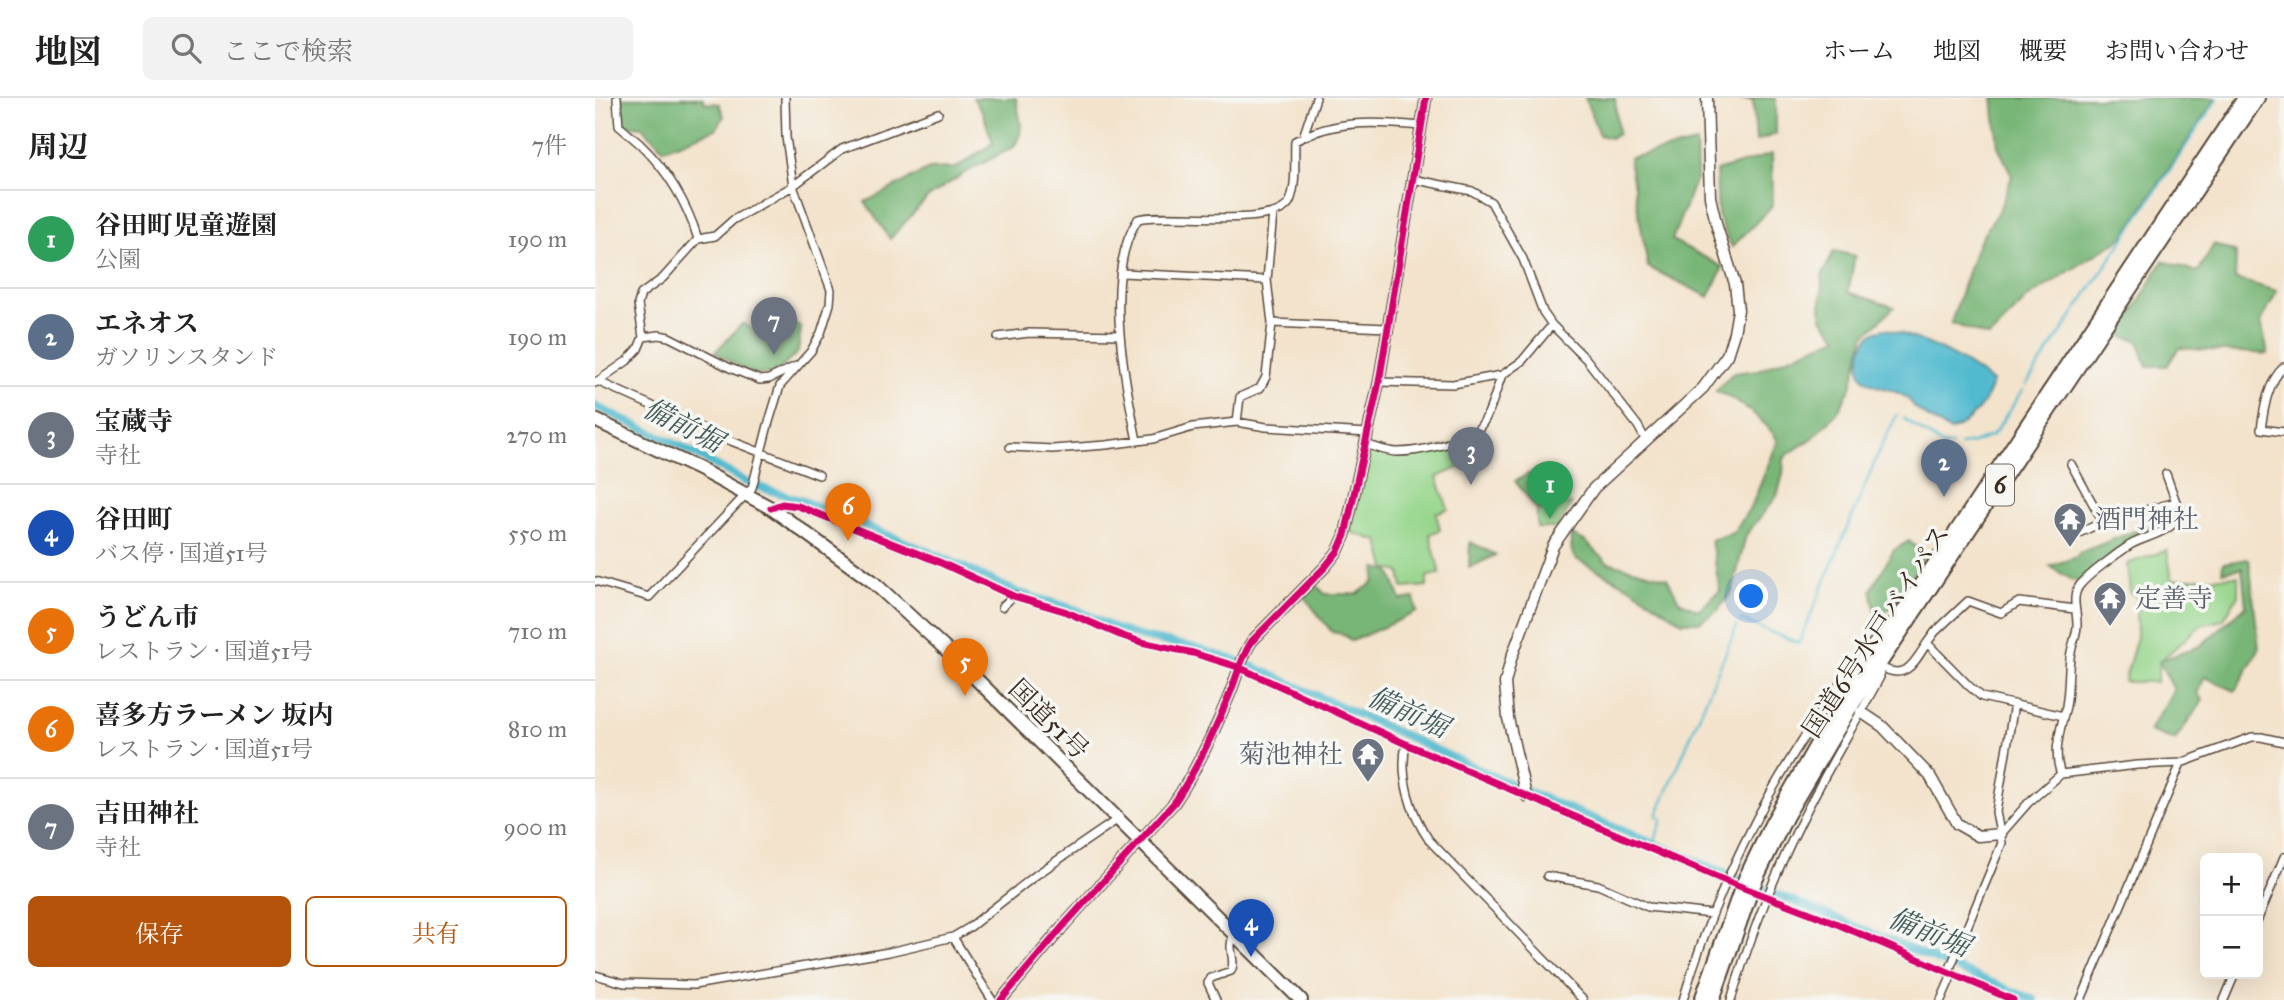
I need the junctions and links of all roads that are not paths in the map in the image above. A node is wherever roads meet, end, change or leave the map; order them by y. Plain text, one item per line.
1 (617, 98) edge
2 (785, 98) edge
3 (1315, 98) edge
4 (1426, 98) edge
5 (1707, 98) edge
6 (2244, 98) edge
7 (2258, 98) edge
8 (937, 113) dead end
9 (1421, 126) junction
10 (1303, 137) junction
11 (1412, 179) junction
12 (793, 186) junction
13 (1273, 213) junction
14 (698, 239) junction
15 (1122, 273) junction
16 (1267, 280) junction
17 (1272, 323) junction
18 (1552, 325) junction
19 (1387, 328) junction
20 (1120, 335) junction
21 (643, 337) junction
22 (998, 337) dead end
23 (800, 365) junction
24 (2284, 367) edge
25 (1502, 375) junction
26 (596, 382) edge
27 (1379, 382) junction
28 (595, 420) edge
29 (1237, 422) junction
30 (2284, 432) edge
31 (1367, 438) junction
32 (1645, 439) junction
33 (1137, 441) junction
34 (1010, 447) dead end
35 (760, 454) junction
36 (2071, 464) dead end
37 (2167, 474) dead end
38 (819, 475) dead end
39 (746, 494) junction
40 (2176, 502) junction
41 (771, 508) junction
42 (2103, 522) junction
43 (2079, 533) dead end
44 (595, 581) edge
45 (1014, 595) junction
46 (1910, 598) junction
47 (1002, 607) dead end
48 (2075, 609) junction
49 (1927, 643) junction
50 (1239, 663) junction
51 (1879, 666) junction
52 (2014, 704) junction
53 (1861, 712) junction
54 (2063, 716) junction
55 (2284, 742) edge
56 (1406, 744) junction
57 (2181, 763) junction
58 (2061, 774) junction
59 (1525, 791) junction
60 (1118, 819) junction
61 (2001, 834) junction
62 (1141, 841) junction
63 (2284, 858) edge
64 (1547, 876) dead end
65 (1728, 876) junction
66 (1751, 878) junction
67 (1745, 893) junction
68 (1769, 893) junction
69 (1712, 914) junction
70 (2259, 916) edge
71 (1234, 934) junction
72 (953, 937) junction
73 (1951, 970) junction
74 (595, 975) edge
75 (2233, 979) edge
76 (992, 1000) edge
77 (1001, 1000) edge
78 (1216, 1000) edge
79 (1300, 1000) edge
80 (1583, 1000) edge
81 (1683, 1000) edge
82 (1701, 1000) edge
83 (1713, 1000) edge
84 (1731, 1000) edge
85 (1941, 1000) edge
86 (2013, 1000) edge
87 (2081, 1000) edge
88 (2224, 1000) edge

1 - 14 street
2 - 12 street
3 - 10 street
4 - 9 street
5 - 32 street
6 - 46 highway, 国道6号水戸バイパス / 6
7 - 51 highway, 国道6号水戸バイパス / 6
8 - 12 street
9 - 10 street
9 - 11 street
10 - 13 street
11 - 18 street
11 - 19 street
12 - 14 street
12 - 23 street
13 - 15 street
13 - 16 street
14 - 21 street
15 - 16 street
15 - 20 street
16 - 17 street
17 - 19 street
17 - 29 street
18 - 25 street
18 - 32 street
19 - 27 street
20 - 22 street
20 - 33 street
21 - 23 street
21 - 26 street
23 - 35 street
24 - 30 street
25 - 27 street
25 - 31 street
26 - 35 street
27 - 31 street
28 - 39 highway, 国道51号
29 - 31 street
29 - 33 street
31 - 50 street
32 - 59 street
33 - 34 street
35 - 38 street
35 - 39 street
36 - 42 street
37 - 40 street
39 - 41 highway, 国道51号
39 - 44 street
40 - 42 street
40 - 48 street
41 - 45 street
41 - 60 highway, 国道51号
42 - 43 street
45 - 47 street
45 - 50 street
46 - 65 street
46 - 66 highway, 国道6号水戸バイパス / 6
48 - 49 street
48 - 54 street
49 - 51 street
49 - 52 street
50 - 56 street
50 - 62 street
51 - 53 street
51 - 66 highway, 国道6号水戸バイパス / 6
52 - 54 street
52 - 61 street
53 - 61 street
53 - 68 street
54 - 58 street
55 - 57 street
56 - 59 street
56 - 80 street
57 - 58 street
57 - 87 street
58 - 61 street
59 - 65 street
60 - 62 highway, 国道51号
60 - 72 street
61 - 73 street
62 - 71 highway, 国道51号
62 - 77 street
63 - 70 street
64 - 69 street
65 - 68 street
65 - 69 street
66 - 67 highway, 国道6号水戸バイパス / 6, bridge
67 - 82 highway, 国道6号水戸バイパス / 6
67 - 83 highway, 国道6号水戸バイパス / 6
68 - 73 street
68 - 84 street
69 - 81 street
71 - 78 street
71 - 79 highway, 国道51号
72 - 74 street
72 - 76 street
73 - 85 street
73 - 86 street
75 - 88 street

